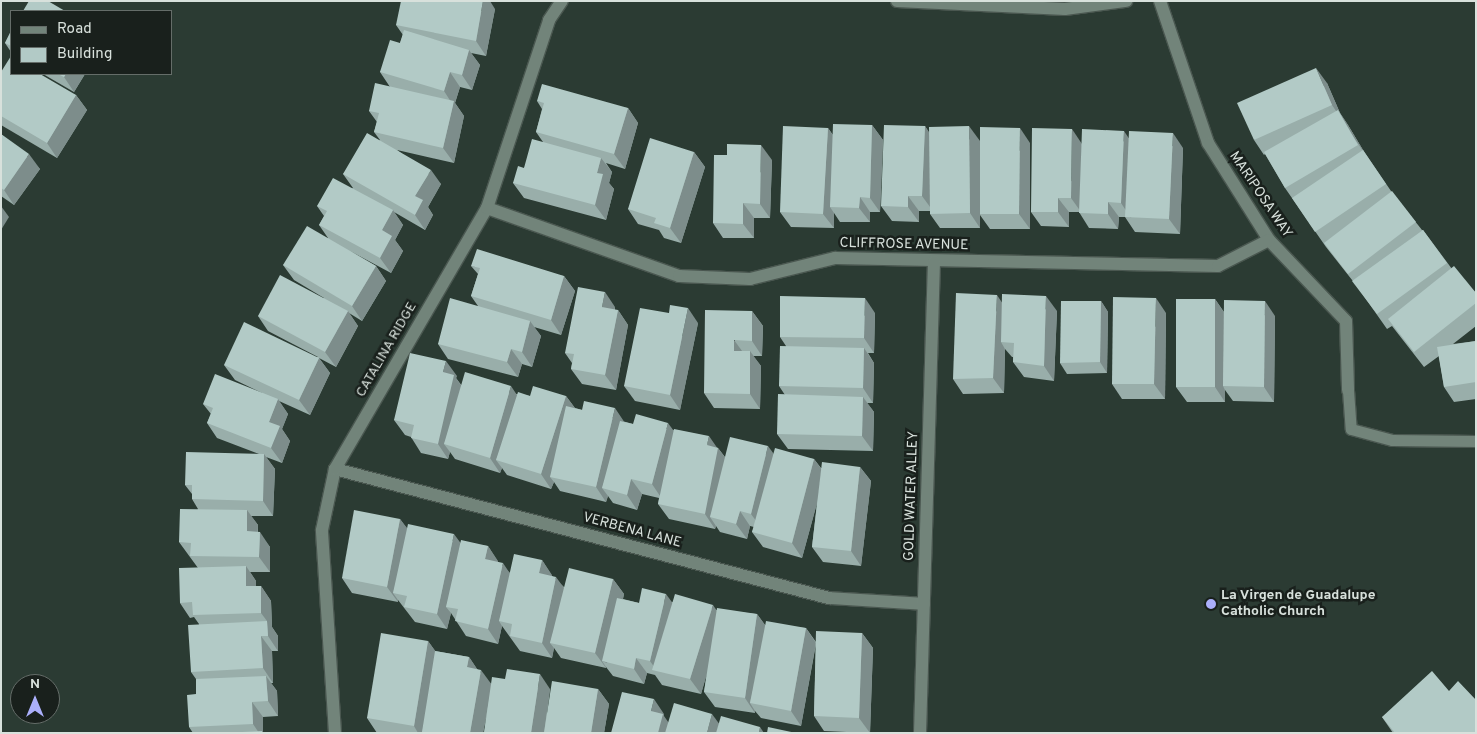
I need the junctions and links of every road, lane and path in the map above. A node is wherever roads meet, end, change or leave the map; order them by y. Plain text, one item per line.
1 (562, 1) edge
2 (897, 1) edge
3 (1126, 1) edge
4 (1160, 1) edge
5 (487, 208) junction
6 (1269, 240) junction
7 (934, 260) junction
8 (1348, 390) joint
9 (1476, 441) edge
10 (335, 469) junction
11 (924, 604) junction
12 (335, 733) edge
13 (920, 733) edge

1 - 5 street, CATALINA RIDGE
2 - 3 street
4 - 6 street, MARIPOSA WAY
5 - 7 street, CLIFFROSE AVENUE
5 - 10 street, CATALINA RIDGE
6 - 7 street, CLIFFROSE AVENUE
6 - 8 street, MARIPOSA WAY
7 - 11 street, GOLD WATER ALLEY
8 - 9 lane
10 - 11 street, VERBENA LANE
10 - 12 street, CATALINA RIDGE
11 - 13 street, GOLD WATER ALLEY

